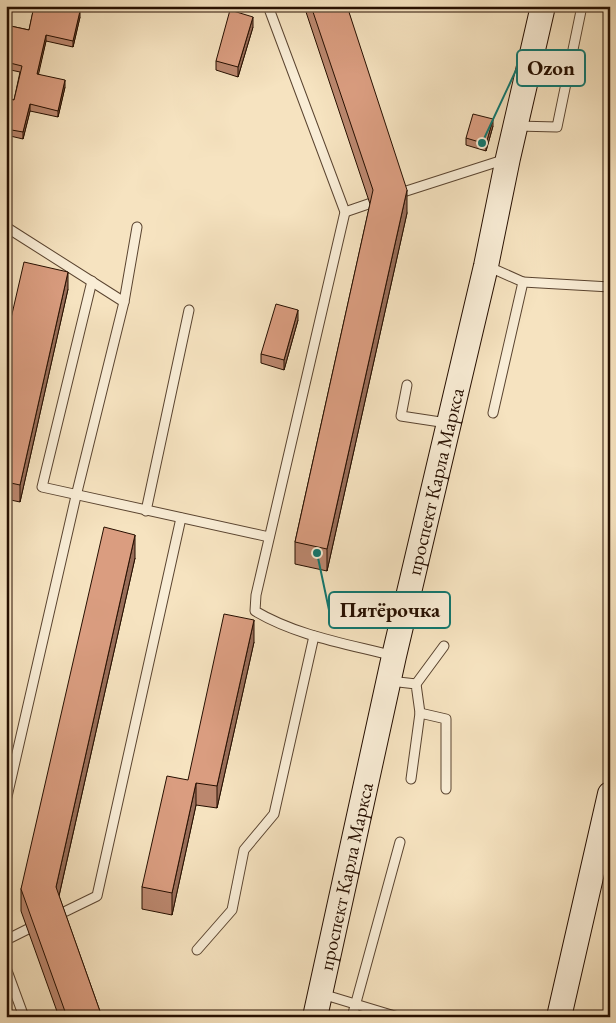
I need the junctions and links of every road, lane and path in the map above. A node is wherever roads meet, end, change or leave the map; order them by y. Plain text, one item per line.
1 (268, 6) edge
2 (543, 6) edge
3 (582, 6) edge
4 (515, 126) junction
5 (508, 158) junction
6 (345, 212) junction
7 (6, 227) edge
8 (137, 227) dead end
9 (486, 266) junction
10 (92, 282) junction
11 (523, 282) junction
12 (610, 287) edge
13 (124, 302) junction
14 (189, 310) dead end
15 (408, 385) dead end
16 (493, 413) dead end
17 (450, 424) junction
18 (76, 496) junction
19 (146, 511) junction
20 (181, 518) junction
21 (269, 537) junction
22 (314, 636) junction
23 (444, 646) dead end
24 (394, 656) junction
25 (390, 681) junction
26 (416, 684) junction
27 (420, 713) junction
28 (411, 779) dead end
29 (446, 789) dead end
30 (610, 794) edge
31 (6, 801) edge
32 (400, 842) dead end
33 (58, 915) edge
34 (28, 929) edge
35 (6, 940) edge
36 (197, 950) dead end
37 (6, 968) edge
38 (319, 993) junction
39 (355, 1005) junction
40 (24, 1017) edge
41 (315, 1017) edge
42 (352, 1017) edge
43 (398, 1017) edge
44 (559, 1017) edge

1 - 6 lane
2 - 4 main road, проспект Карла Маркса
3 - 4 lane
4 - 5 main road, проспект Карла Маркса
5 - 6 lane
5 - 9 main road, проспект Карла Маркса
6 - 21 lane
7 - 10 lane
8 - 13 lane
9 - 11 lane
9 - 17 main road, проспект Карла Маркса
10 - 13 lane
10 - 18 lane
11 - 12 lane
11 - 16 lane
13 - 18 lane
14 - 19 lane
15 - 17 lane
17 - 24 main road, проспект Карла Маркса
18 - 19 lane
18 - 31 lane
19 - 20 lane
20 - 21 lane
20 - 33 lane
21 - 22 lane
22 - 24 lane
22 - 36 lane
23 - 26 lane
24 - 25 main road, проспект Карла Маркса
25 - 26 lane
25 - 38 main road, проспект Карла Маркса
26 - 27 lane
27 - 28 lane
27 - 29 lane
30 - 44 main road
32 - 39 lane
34 - 35 lane
37 - 40 lane
38 - 39 lane
38 - 41 main road, проспект Карла Маркса
39 - 42 lane
39 - 43 lane

